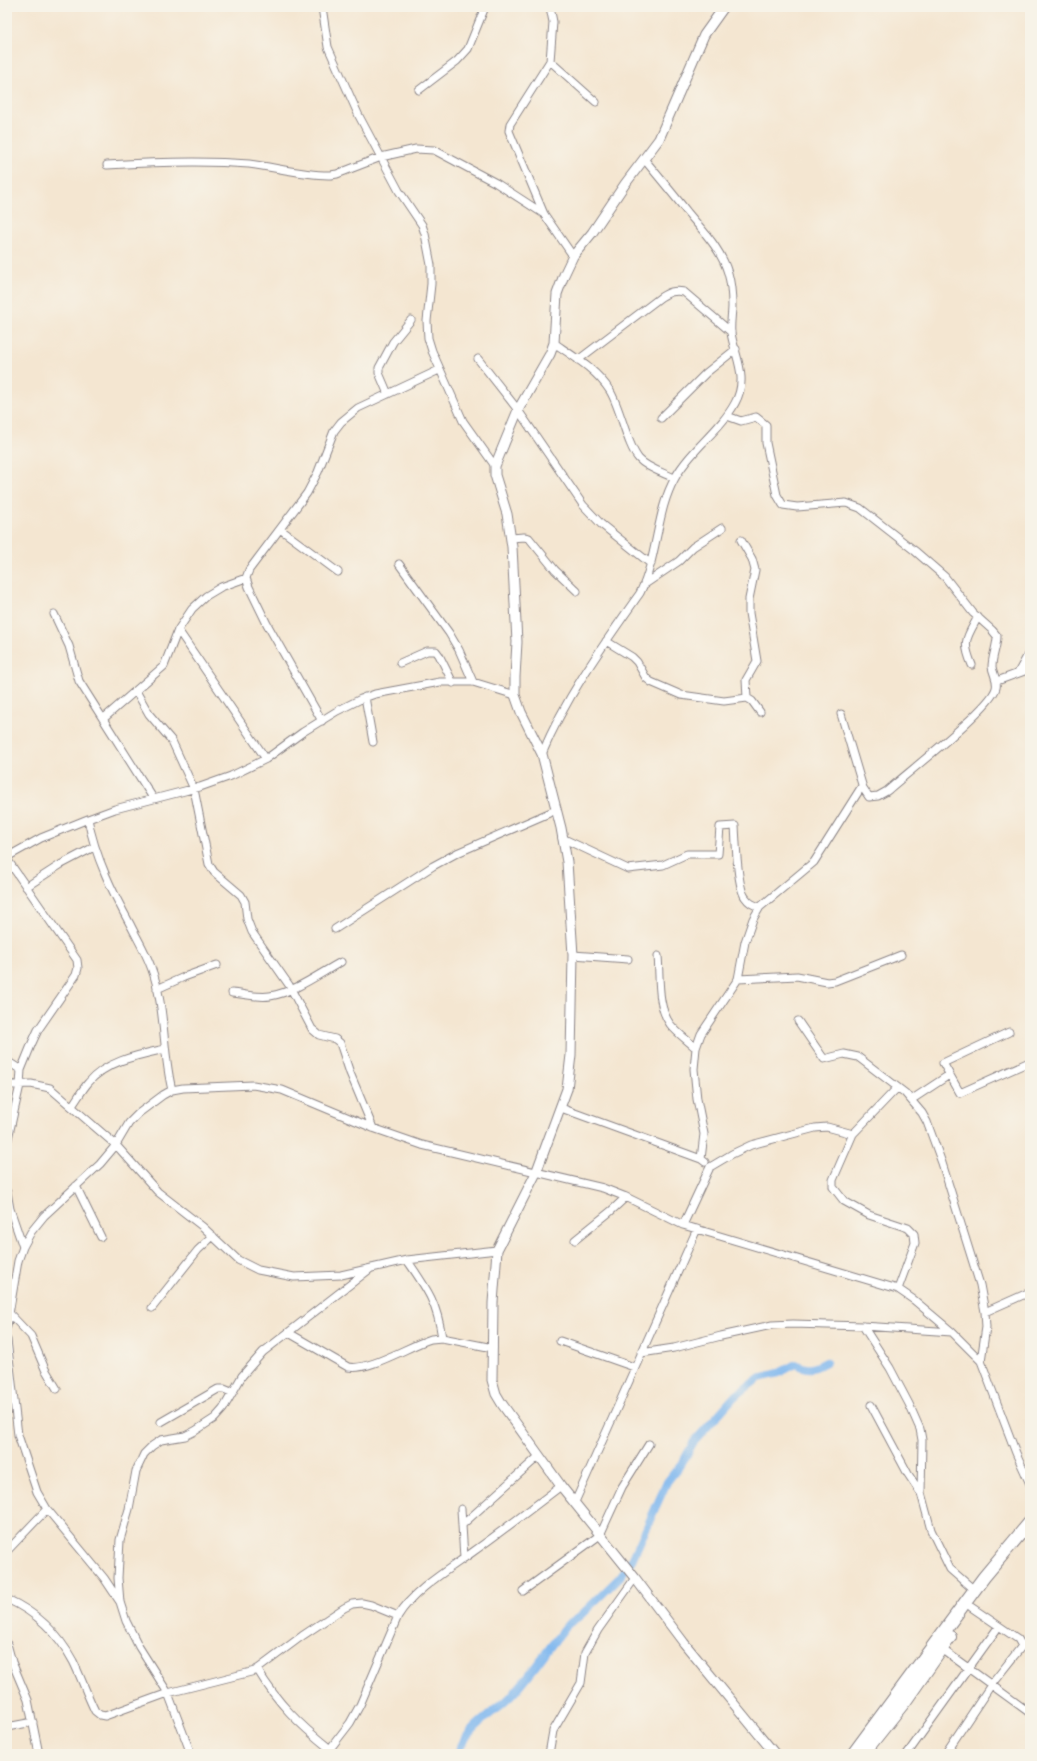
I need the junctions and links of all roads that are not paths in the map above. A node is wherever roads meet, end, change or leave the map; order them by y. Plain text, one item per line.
1 (322, 7) edge
2 (485, 7) edge
3 (550, 7) edge
4 (724, 7) edge
5 (550, 61) junction
6 (418, 90) dead end
7 (596, 102) dead end
8 (381, 157) junction
9 (644, 159) junction
10 (107, 165) dead end
11 (544, 214) junction
12 (574, 256) junction
13 (411, 320) dead end
14 (731, 332) junction
15 (554, 343) junction
16 (736, 349) junction
17 (478, 359) dead end
18 (578, 360) junction
19 (439, 370) junction
20 (388, 394) junction
21 (518, 410) junction
22 (727, 416) junction
23 (661, 418) dead end
24 (495, 466) junction
25 (674, 478) junction
26 (722, 528) dead end
27 (280, 529) junction
28 (511, 538) junction
29 (741, 540) dead end
30 (399, 564) dead end
31 (651, 564) junction
32 (338, 572) dead end
33 (246, 578) junction
34 (645, 584) junction
35 (577, 591) dead end
36 (54, 614) dead end
37 (978, 617) junction
38 (178, 630) junction
39 (606, 641) junction
40 (1030, 651) edge
41 (400, 664) dead end
42 (972, 665) dead end
43 (1030, 669) edge
44 (1018, 673) junction
45 (997, 681) junction
46 (473, 682) junction
47 (453, 683) junction
48 (136, 691) junction
49 (515, 695) junction
50 (365, 697) junction
51 (746, 698) junction
52 (760, 712) dead end
53 (841, 714) dead end
54 (103, 719) junction
55 (322, 721) junction
56 (373, 742) dead end
57 (542, 754) junction
58 (266, 759) junction
59 (862, 786) junction
60 (194, 789) junction
61 (153, 798) junction
62 (556, 810) junction
63 (88, 819) junction
64 (562, 838) junction
65 (94, 847) junction
66 (7, 858) edge
67 (26, 887) junction
68 (760, 907) junction
69 (335, 929) dead end
70 (574, 955) junction
71 (901, 955) dead end
72 (658, 956) dead end
73 (628, 959) dead end
74 (340, 962) dead end
75 (217, 965) dead end
76 (738, 979) junction
77 (157, 989) junction
78 (291, 989) junction
79 (232, 993) dead end
80 (798, 1021) dead end
81 (1009, 1032) dead end
82 (696, 1048) junction
83 (164, 1049) junction
84 (7, 1061) edge
85 (1027, 1063) dead end
86 (21, 1070) junction
87 (949, 1075) junction
88 (7, 1085) edge
89 (20, 1085) junction
90 (897, 1088) junction
91 (172, 1090) junction
92 (911, 1100) junction
93 (72, 1106) junction
94 (561, 1108) junction
95 (373, 1128) junction
96 (853, 1134) junction
97 (7, 1143) edge
98 (116, 1145) junction
99 (701, 1159) junction
100 (710, 1167) junction
101 (536, 1173) junction
102 (76, 1186) junction
103 (7, 1192) edge
104 (626, 1197) junction
105 (683, 1225) junction
106 (697, 1229) junction
107 (213, 1236) junction
108 (101, 1237) dead end
109 (575, 1240) dead end
110 (23, 1247) junction
111 (497, 1250) junction
112 (407, 1260) junction
113 (370, 1269) junction
114 (898, 1289) junction
115 (1030, 1292) edge
116 (152, 1308) dead end
117 (985, 1312) junction
118 (10, 1314) junction
119 (7, 1324) edge
120 (863, 1326) junction
121 (952, 1332) junction
122 (290, 1333) junction
123 (442, 1338) junction
124 (7, 1340) edge
125 (560, 1342) dead end
126 (493, 1348) junction
127 (641, 1353) junction
128 (982, 1361) junction
129 (634, 1367) junction
130 (57, 1389) dead end
131 (232, 1392) junction
132 (871, 1405) dead end
133 (161, 1422) dead end
134 (649, 1444) dead end
135 (539, 1456) junction
136 (1030, 1484) edge
137 (561, 1486) junction
138 (921, 1493) junction
139 (575, 1502) junction
140 (47, 1509) junction
141 (461, 1509) dead end
142 (1030, 1522) edge
143 (462, 1525) junction
144 (1030, 1534) edge
145 (600, 1535) junction
146 (7, 1551) edge
147 (464, 1558) junction
148 (636, 1578) junction
149 (974, 1590) junction
150 (523, 1591) dead end
151 (7, 1598) edge
152 (120, 1602) junction
153 (7, 1607) edge
154 (971, 1607) junction
155 (398, 1616) junction
156 (999, 1626) junction
157 (7, 1644) edge
158 (942, 1649) junction
159 (257, 1669) junction
160 (969, 1669) junction
161 (991, 1685) junction
162 (168, 1693) junction
163 (1030, 1713) edge
164 (32, 1722) junction
165 (7, 1727) edge
166 (328, 1751) edge
167 (39, 1754) edge
168 (191, 1754) edge
169 (548, 1754) edge
170 (775, 1754) edge
171 (853, 1754) edge
172 (863, 1754) edge
173 (907, 1754) edge
174 (945, 1754) edge

1 - 8 street
2 - 6 street
3 - 5 street
4 - 9 street
5 - 7 street
5 - 11 street
8 - 10 street
8 - 11 street
8 - 19 street
9 - 12 street
9 - 14 street
11 - 12 street
12 - 15 street
13 - 20 street
14 - 16 street
14 - 18 street
15 - 18 street
15 - 21 street
16 - 22 street
16 - 23 street
17 - 21 street
18 - 25 street
19 - 20 street
19 - 24 street
20 - 27 street
21 - 24 street
21 - 31 street
22 - 25 street
22 - 37 street
24 - 28 street
25 - 31 street
26 - 34 street
27 - 32 street
27 - 33 street
28 - 35 street
28 - 49 street
29 - 51 street
30 - 46 street
31 - 34 street
33 - 38 street
33 - 55 street
34 - 39 street
36 - 54 street
37 - 42 street
37 - 45 street
38 - 48 street
38 - 58 street
39 - 51 street
39 - 57 street
40 - 44 street
41 - 47 street
43 - 44 street
44 - 45 street
45 - 59 street
46 - 47 street
46 - 49 street
47 - 50 street
48 - 54 street
48 - 60 street
49 - 57 street
50 - 55 street
50 - 56 street
51 - 52 street
53 - 59 street
54 - 61 street
55 - 58 street
57 - 62 street
58 - 60 street
59 - 68 street
60 - 61 street
60 - 78 street
61 - 63 street
62 - 64 street
62 - 69 street
63 - 65 street
63 - 66 street
64 - 68 street
64 - 70 street
65 - 67 street
65 - 77 street
66 - 67 street
67 - 86 street
68 - 76 street
70 - 73 street
70 - 94 street
71 - 76 street
72 - 82 street
74 - 78 street
75 - 77 street
76 - 82 street
77 - 83 street
78 - 79 street
78 - 95 street
80 - 90 street
81 - 87 street
82 - 99 street
83 - 91 street
83 - 93 street
84 - 86 street
85 - 87 street
86 - 89 street
87 - 92 street
88 - 89 street
89 - 93 street
89 - 97 street
90 - 92 street
90 - 96 street
91 - 95 street
91 - 98 street
92 - 117 street
93 - 98 street
94 - 99 street
94 - 101 street
95 - 101 street
96 - 100 street
96 - 114 street
98 - 102 street
98 - 107 street
99 - 100 street
100 - 105 street
101 - 104 street
101 - 111 street
102 - 108 street
102 - 110 street
103 - 110 street
104 - 105 street
104 - 109 street
105 - 106 street
106 - 114 street
106 - 127 street
107 - 113 street
107 - 116 street
110 - 118 street
111 - 112 street
111 - 126 street
112 - 113 street
112 - 123 street
113 - 122 street
114 - 121 street
115 - 117 street
117 - 128 street
118 - 119 street
118 - 130 street
120 - 121 street
120 - 127 street
120 - 138 street
121 - 128 street
122 - 123 street
122 - 131 street
123 - 126 street
124 - 140 street
125 - 129 street
126 - 135 street
127 - 129 street
128 - 136 street
129 - 139 street
131 - 133 street
131 - 152 street
132 - 138 street
134 - 145 street
135 - 137 street
135 - 143 street
137 - 139 street
137 - 147 street
138 - 149 street
139 - 145 street
140 - 146 street
140 - 152 street
141 - 143 street
142 - 149 highway
143 - 147 street
144 - 154 highway
145 - 148 street
145 - 150 street
147 - 155 street
148 - 169 street
148 - 170 street
149 - 171 highway
151 - 153 street
151 - 162 street
152 - 162 street
154 - 156 street
154 - 158 highway
155 - 159 street
155 - 166 street
156 - 160 street
156 - 161 street
157 - 164 street
158 - 160 street
158 - 172 highway
159 - 162 street
159 - 166 street
160 - 161 street
160 - 173 street
161 - 163 street
161 - 174 street
162 - 168 street
164 - 165 street
164 - 167 street

